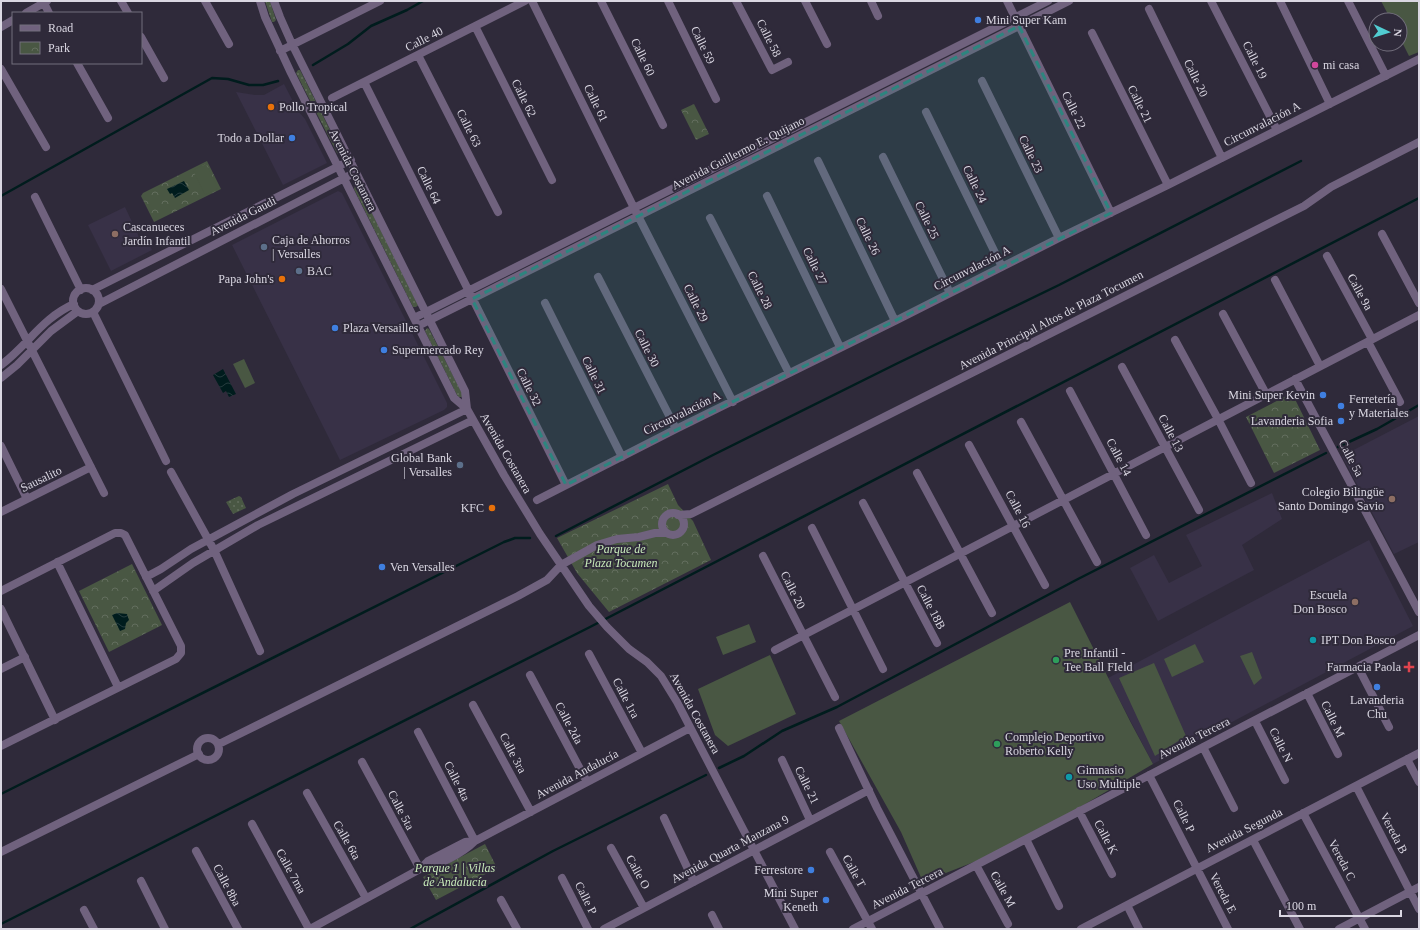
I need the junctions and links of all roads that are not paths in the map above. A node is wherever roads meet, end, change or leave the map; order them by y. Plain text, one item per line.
1 (121, 1) edge
2 (204, 1) edge
3 (260, 1) edge
4 (274, 1) edge
5 (380, 1) edge
6 (525, 1) edge
7 (532, 1) edge
8 (601, 1) edge
9 (668, 1) edge
10 (736, 1) edge
11 (805, 1) edge
12 (871, 1) edge
13 (1007, 1) edge
14 (1048, 1) edge
15 (1069, 1) edge
16 (1211, 1) edge
17 (1280, 1) edge
18 (1348, 1) edge
19 (45, 2) edge
20 (1149, 9) dead end
21 (28, 12) edge
22 (49, 12) edge
23 (127, 12) edge
24 (878, 16) dead end
25 (1015, 18) junction
26 (12, 21) edge
27 (475, 26) junction
28 (1019, 26) junction
29 (1, 27) edge
30 (1092, 33) dead end
31 (142, 39) edge
32 (229, 44) dead end
33 (292, 44) junction
34 (827, 44) dead end
35 (280, 51) junction
36 (418, 55) junction
37 (1419, 59) edge
38 (788, 62) dead end
39 (78, 64) edge
40 (1, 69) edge
41 (1386, 76) junction
42 (164, 78) dead end
43 (982, 81) dead end
44 (364, 82) junction
45 (884, 83) junction
46 (888, 92) junction
47 (332, 98) dead end
48 (716, 99) dead end
49 (1330, 104) junction
50 (926, 112) dead end
51 (108, 118) dead end
52 (663, 124) dead end
53 (1277, 130) junction
54 (1419, 142) edge
55 (763, 143) junction
56 (46, 147) dead end
57 (767, 152) junction
58 (883, 157) dead end
59 (1222, 158) junction
60 (350, 160) junction
61 (818, 161) dead end
62 (338, 166) junction
63 (356, 172) junction
64 (344, 178) junction
65 (552, 180) dead end
66 (1168, 185) junction
67 (767, 196) dead end
68 (35, 197) dead end
69 (634, 208) junction
70 (498, 212) dead end
71 (1111, 213) junction
72 (638, 216) junction
73 (710, 218) dead end
74 (1382, 234) dead end
75 (195, 238) junction
76 (1059, 238) junction
77 (204, 250) junction
78 (161, 255) junction
79 (1327, 256) dead end
80 (1002, 266) junction
81 (167, 269) junction
82 (598, 277) dead end
83 (1275, 280) dead end
84 (1, 289) edge
85 (80, 290) junction
86 (94, 291) junction
87 (468, 291) junction
88 (950, 293) junction
89 (472, 299) junction
90 (545, 303) dead end
91 (1419, 303) edge
92 (74, 304) junction
93 (99, 304) junction
94 (78, 311) junction
95 (93, 312) junction
96 (426, 312) junction
97 (1223, 314) dead end
98 (1419, 315) edge
99 (414, 318) junction
100 (430, 320) junction
101 (895, 321) junction
102 (418, 326) junction
103 (1174, 340) dead end
104 (1370, 340) junction
105 (27, 341) junction
106 (840, 348) junction
107 (32, 350) junction
108 (1, 365) edge
109 (1320, 366) junction
110 (1122, 367) dead end
111 (789, 373) junction
112 (1, 378) edge
113 (1295, 379) junction
114 (1070, 391) dead end
115 (1266, 394) junction
116 (733, 402) junction
117 (1400, 402) dead end
118 (466, 408) junction
119 (1218, 419) junction
120 (473, 420) junction
121 (1022, 422) dead end
122 (676, 429) junction
123 (969, 445) dead end
124 (1, 446) edge
125 (1164, 447) junction
126 (622, 457) junction
127 (166, 462) dead end
128 (91, 467) junction
129 (171, 472) dead end
130 (917, 473) dead end
131 (1114, 473) junction
132 (1251, 483) dead end
133 (566, 485) junction
134 (104, 493) dead end
135 (293, 494) junction
136 (27, 499) junction
137 (1064, 499) junction
138 (536, 500) dead end
139 (863, 503) dead end
140 (299, 505) junction
141 (1199, 510) dead end
142 (1, 512) edge
143 (691, 514) junction
144 (678, 515) junction
145 (684, 524) junction
146 (1013, 526) junction
147 (812, 528) dead end
148 (663, 530) junction
149 (1146, 535) dead end
150 (207, 537) junction
151 (214, 550) junction
152 (959, 554) junction
153 (763, 556) dead end
154 (57, 562) junction
155 (1097, 562) dead end
156 (561, 565) junction
157 (146, 577) junction
158 (905, 582) junction
159 (1045, 585) dead end
160 (1, 591) edge
161 (153, 591) junction
162 (1, 609) edge
163 (853, 610) junction
164 (1419, 612) edge
165 (992, 613) dead end
166 (1419, 635) edge
167 (803, 636) junction
168 (937, 643) dead end
169 (775, 650) dead end
170 (260, 651) dead end
171 (589, 654) dead end
172 (25, 657) junction
173 (1358, 667) junction
174 (1, 669) edge
175 (884, 669) dead end
176 (530, 675) dead end
177 (118, 687) junction
178 (1307, 693) junction
179 (835, 697) dead end
180 (473, 705) dead end
181 (55, 720) junction
182 (1255, 720) junction
183 (1389, 727) dead end
184 (690, 728) junction
185 (839, 728) dead end
186 (418, 732) dead end
187 (219, 744) junction
188 (1, 746) edge
189 (1203, 746) junction
190 (642, 753) junction
191 (1419, 753) edge
192 (199, 754) junction
193 (1338, 754) dead end
194 (1407, 759) junction
195 (782, 760) dead end
196 (362, 762) dead end
197 (1149, 775) junction
198 (1285, 780) dead end
199 (588, 782) junction
200 (1419, 782) edge
201 (1356, 786) junction
202 (869, 790) junction
203 (307, 793) dead end
204 (1234, 808) dead end
205 (1079, 811) junction
206 (531, 812) junction
207 (1303, 813) junction
208 (664, 818) dead end
209 (810, 820) junction
210 (252, 824) dead end
211 (1026, 839) junction
212 (1253, 840) junction
213 (475, 841) junction
214 (611, 848) dead end
215 (753, 850) junction
216 (196, 851) dead end
217 (1, 852) edge
218 (830, 852) dead end
219 (976, 865) junction
220 (420, 869) junction
221 (1196, 869) junction
222 (1112, 874) dead end
223 (562, 878) dead end
224 (141, 881) dead end
225 (694, 882) junction
226 (1419, 887) edge
227 (1410, 891) junction
228 (922, 894) junction
229 (366, 898) junction
230 (502, 900) dead end
231 (1127, 905) junction
232 (1059, 906) dead end
233 (644, 908) junction
234 (1419, 909) edge
235 (84, 910) dead end
236 (712, 915) dead end
237 (1360, 918) junction
238 (868, 921) junction
239 (1008, 924) dead end
240 (94, 929) edge
241 (165, 929) edge
242 (238, 929) edge
243 (309, 929) edge
244 (517, 929) edge
245 (588, 929) edge
246 (604, 929) edge
247 (719, 929) edge
248 (795, 929) edge
249 (853, 929) edge
250 (872, 929) edge
251 (940, 929) edge
252 (1081, 929) edge
253 (1139, 929) edge
254 (1228, 929) edge
255 (1300, 929) edge
256 (1339, 929) edge
257 (1365, 929) edge

1 - 23 street
2 - 32 street
3 - 35 street, Avenida Costanera
4 - 33 street, Avenida Costanera
5 - 33 street
6 - 27 street, Calle 40
7 - 69 street, Calle 61
8 - 52 street, Calle 60
9 - 48 street, Calle 59
10 - 38 street, Calle 58
11 - 34 street
12 - 24 street
13 - 25 street, Calle 22
14 - 25 street, Avenida Guillermo E. Quijano
15 - 28 street, Avenida Guillermo E. Quijano
16 - 53 street, Calle 19
17 - 49 street
18 - 41 street
19 - 21 street
19 - 22 street
20 - 59 street, Calle 20
25 - 28 street, Calle 22
25 - 45 street, Avenida Guillermo E. Quijano
26 - 29 street
27 - 36 street, Calle 40
27 - 65 street, Calle 62
28 - 46 street, Avenida Guillermo E. Quijano
28 - 71 street, Calle 22
30 - 66 street, Calle 21
31 - 42 street
33 - 35 street
33 - 60 street, Avenida Costanera
35 - 62 street, Avenida Costanera
36 - 44 street, Calle 40
36 - 70 street, Calle 63
37 - 41 street, Circunvalación A
39 - 51 street
40 - 56 street
41 - 49 street, Circunvalación A
43 - 76 street, Calle 23
44 - 47 street, Calle 40
44 - 87 street, Calle 64
45 - 46 street
45 - 55 street, Avenida Guillermo E. Quijano
46 - 57 street, Avenida Guillermo E. Quijano
49 - 53 street, Circunvalación A
50 - 80 street, Calle 24
53 - 59 street, Circunvalación A
54 - 143 street, Avenida Principal Altos de Plaza Tocumen
55 - 57 street
55 - 69 street, Avenida Guillermo E. Quijano
57 - 72 street, Avenida Guillermo E. Quijano
58 - 88 street, Calle 25
59 - 66 street, Circunvalación A
60 - 62 street, Avenida Gaudi
60 - 63 street, Avenida Costanera
61 - 101 street, Calle 26
62 - 64 street, Avenida Costanera
62 - 75 street, Avenida Gaudi
63 - 64 street, Avenida Gaudi
63 - 96 street, Avenida Costanera
64 - 77 street, Avenida Gaudi
64 - 99 street, Avenida Costanera
66 - 71 street, Circunvalación A
67 - 106 street, Calle 27
68 - 85 street
69 - 72 street, Calle 61
69 - 87 street, Avenida Guillermo E. Quijano
71 - 76 street, Circunvalación A
72 - 89 street, Avenida Guillermo E. Quijano
72 - 116 street, Calle 29
73 - 111 street, Calle 28
74 - 91 street
75 - 77 street
75 - 78 street, Avenida Gaudi
76 - 80 street, Circunvalación A
77 - 81 street, Avenida Gaudi
78 - 81 street
78 - 86 street, Avenida Gaudi
79 - 104 street, Calle 9a
80 - 88 street, Circunvalación A
81 - 93 street, Avenida Gaudi
82 - 122 street, Calle 30
83 - 109 street
84 - 105 street
85 - 86 street
85 - 92 street
86 - 93 street
87 - 89 street, Calle 64
87 - 96 street, Avenida Guillermo E. Quijano
88 - 101 street, Circunvalación A
89 - 100 street, Avenida Guillermo E. Quijano
89 - 133 street, Calle 32
90 - 126 street, Calle 31
92 - 94 street
92 - 105 street
93 - 95 street
94 - 95 street
94 - 107 street
95 - 127 street
96 - 99 street, Avenida Guillermo E. Quijano
96 - 100 street, Avenida Costanera
97 - 115 street
98 - 104 street
99 - 102 street, Avenida Costanera
100 - 102 street, Avenida Guillermo E. Quijano
100 - 118 street, Avenida Costanera
101 - 106 street, Circunvalación A
102 - 118 street, Avenida Costanera
103 - 119 street
104 - 109 street
104 - 117 street, Calle 9a
105 - 107 street
105 - 108 street
106 - 111 street, Circunvalación A
107 - 112 street
107 - 128 street
109 - 113 street
110 - 125 street, Calle 13
111 - 116 street, Circunvalación A
113 - 115 street
113 - 164 street, Calle 5a
114 - 131 street, Calle 14
115 - 119 street
116 - 122 street, Circunvalación A
118 - 120 street, Avenida Costanera
118 - 135 street
119 - 125 street
119 - 132 street
120 - 140 street
120 - 156 street, Avenida Costanera
121 - 137 street
122 - 126 street, Circunvalación A
123 - 146 street, Calle 16
124 - 136 street
125 - 131 street
125 - 141 street, Calle 13
126 - 133 street, Circunvalación A
128 - 134 street
128 - 136 street, Sausalito
129 - 150 street
130 - 152 street
131 - 137 street
131 - 149 street, Calle 14
133 - 138 street, Circunvalación A
135 - 140 street
135 - 150 street
136 - 142 street, Sausalito
137 - 146 street
137 - 155 street
139 - 158 street, Calle 18B
140 - 151 street
143 - 144 street, Avenida Principal Altos de Plaza Tocumen
143 - 145 street, Avenida Principal Altos de Plaza Tocumen
144 - 145 street
144 - 148 street
145 - 148 street
146 - 152 street
146 - 159 street, Calle 16
147 - 163 street
148 - 156 street
150 - 151 street
150 - 157 street
151 - 161 street
151 - 170 street
152 - 158 street
152 - 165 street
153 - 167 street, Calle 20
154 - 157 street
154 - 160 street
154 - 177 street
156 - 184 street, Avenida Costanera
156 - 187 street
157 - 161 street
158 - 163 street
158 - 168 street, Calle 18B
161 - 177 street
162 - 172 street
163 - 167 street
163 - 175 street
166 - 173 street, Avenida Tercera
167 - 169 street
167 - 179 street, Calle 20
171 - 190 street, Calle 1ra
172 - 174 street
172 - 181 street
173 - 178 street, Avenida Tercera
173 - 183 street
176 - 199 street, Calle 2da
177 - 181 street
178 - 182 street, Avenida Tercera
178 - 193 street, Calle M
180 - 206 street, Calle 3ra
181 - 188 street
182 - 189 street, Avenida Tercera
182 - 198 street, Calle N
184 - 190 street, Avenida Andalucía
184 - 215 street, Avenida Costanera
185 - 202 street
186 - 213 street, Calle 4ta
187 - 192 street
187 - 192 street
189 - 197 street, Avenida Tercera
189 - 204 street
190 - 199 street, Avenida Andalucía
191 - 194 street, Avenida Segunda
192 - 217 street
194 - 200 street
194 - 201 street, Avenida Segunda
195 - 209 street, Calle 21
196 - 220 street, Calle 5ta
197 - 205 street, Avenida Tercera
197 - 221 street, Calle P
199 - 206 street, Avenida Andalucía
201 - 207 street, Avenida Segunda
201 - 227 street, Vereda B
202 - 209 street, Avenida Quarta Manzana 9
202 - 228 street
203 - 229 street, Calle 6ta
205 - 211 street, Avenida Tercera
205 - 222 street, Calle K
206 - 213 street, Avenida Andalucía
207 - 212 street, Avenida Segunda
207 - 237 street, Vereda C
208 - 225 street
209 - 215 street, Avenida Quarta Manzana 9
210 - 243 street, Calle 7ma
211 - 219 street, Avenida Tercera
211 - 232 street
212 - 221 street, Avenida Segunda
212 - 255 street
213 - 220 street, Avenida Andalucía
214 - 233 street, Calle O
215 - 225 street, Avenida Quarta Manzana 9
215 - 248 street, Avenida Costanera
216 - 242 street, Calle 8ba
218 - 238 street, Calle T
219 - 228 street, Avenida Tercera
219 - 239 street, Calle M
220 - 229 street, Avenida Andalucía
221 - 231 street, Avenida Segunda
221 - 254 street, Vereda E
223 - 245 street, Calle P
224 - 241 street
225 - 233 street, Avenida Quarta Manzana 9
226 - 227 street
227 - 234 street, Vereda B
227 - 237 street
228 - 238 street, Avenida Tercera
228 - 251 street
229 - 243 street, Avenida Andalucía
230 - 244 street
231 - 252 street, Avenida Segunda
231 - 253 street
233 - 246 street, Avenida Quarta Manzana 9
235 - 240 street
236 - 247 street
237 - 256 street
237 - 257 street, Vereda C
238 - 249 street, Avenida Tercera
238 - 250 street

